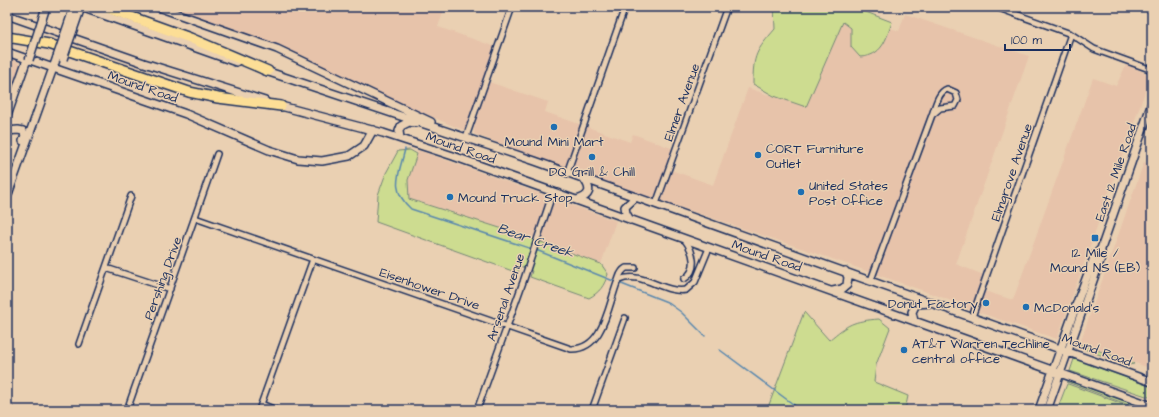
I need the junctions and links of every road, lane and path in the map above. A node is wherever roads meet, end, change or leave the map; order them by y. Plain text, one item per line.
1 (46, 7) edge
2 (74, 7) edge
3 (81, 7) edge
4 (104, 7) edge
5 (158, 7) edge
6 (512, 7) edge
7 (625, 7) edge
8 (727, 7) edge
9 (996, 7) edge
10 (7, 16) edge
11 (1071, 34) junction
12 (7, 37) edge
13 (7, 52) edge
14 (60, 58) junction
15 (29, 60) junction
16 (53, 68) junction
17 (1152, 70) edge
18 (268, 71) junction
19 (70, 74) junction
20 (1152, 104) edge
21 (281, 106) junction
22 (8, 108) edge
23 (7, 116) edge
24 (932, 116) junction
25 (433, 126) junction
26 (373, 130) junction
27 (7, 131) edge
28 (447, 131) junction
29 (466, 137) junction
30 (400, 138) junction
31 (217, 154) dead end
32 (21, 157) junction
33 (567, 173) junction
34 (584, 179) junction
35 (553, 192) junction
36 (7, 195) edge
37 (131, 196) dead end
38 (636, 197) junction
39 (577, 200) junction
40 (656, 204) junction
41 (195, 218) junction
42 (630, 220) junction
43 (684, 239) junction
44 (709, 248) junction
45 (1101, 249) junction
46 (313, 259) junction
47 (106, 268) junction
48 (635, 268) dead end
49 (845, 271) junction
50 (684, 279) dead end
51 (619, 280) junction
52 (870, 280) junction
53 (170, 289) junction
54 (833, 291) junction
55 (935, 303) junction
56 (972, 317) junction
57 (625, 318) dead end
58 (914, 321) junction
59 (506, 326) junction
60 (79, 344) dead end
61 (1060, 349) junction
62 (1068, 351) junction
63 (1053, 370) junction
64 (1060, 373) junction
65 (1152, 382) edge
66 (1152, 406) edge
67 (260, 407) edge
68 (7, 408) edge
69 (10, 410) edge
70 (127, 410) edge
71 (276, 410) edge
72 (476, 410) edge
73 (592, 410) edge
74 (1038, 410) edge
75 (1047, 410) edge

1 - 15 main road, bridge
2 - 14 main road, bridge
3 - 14 main road, bridge
3 - 18 main road, Mound Road
4 - 18 highway
5 - 28 main road, Mound Road
6 - 29 street
7 - 33 street
8 - 40 street, Elmer Avenue
9 - 11 street
10 - 21 main road, Mound Road
11 - 17 street
11 - 56 street, Elmgrove Avenue
12 - 21 highway
13 - 15 main road, Mound Road
14 - 16 main road
14 - 19 main road
15 - 16 main road, Mound Road
15 - 22 main road
16 - 19 main road, Mound Road
16 - 32 main road
18 - 25 main road, Mound Road
19 - 26 main road, Mound Road
20 - 45 main road, East 12 Mile Road
21 - 26 main road, Mound Road
22 - 23 main road
24 - 24 street
24 - 52 street
25 - 28 main road, Mound Road
25 - 30 main road
26 - 30 main road, Mound Road
27 - 32 main road
28 - 29 main road, Mound Road
29 - 33 main road, Mound Road
30 - 35 main road, Mound Road
31 - 41 street, Pershing Drive
32 - 36 main road
33 - 34 main road, Mound Road
34 - 38 main road, Mound Road
34 - 39 main road
35 - 39 main road, Mound Road
35 - 59 street, Arsenal Avenue
37 - 47 street
38 - 40 main road, Mound Road
38 - 42 main road
39 - 42 main road, Mound Road
40 - 49 main road, Mound Road
41 - 46 street, Eisenhower Drive
41 - 53 street, Pershing Drive
42 - 43 main road, Mound Road
43 - 44 main road, Mound Road
43 - 50 street
44 - 51 street
44 - 54 main road, Mound Road
45 - 61 main road, East 12 Mile Road
45 - 62 main road, East 12 Mile Road
46 - 59 street, Eisenhower Drive
46 - 67 street
47 - 53 street
47 - 60 street
48 - 51 street, Eisenhower Drive
49 - 52 main road, Mound Road
49 - 54 main road
51 - 59 street, Eisenhower Drive
52 - 55 main road, Mound Road
53 - 70 street, Pershing Drive
54 - 58 main road, Mound Road
55 - 56 main road, Mound Road
55 - 58 main road
56 - 61 main road, Mound Road
57 - 73 street
58 - 63 main road, Mound Road
59 - 72 street, Arsenal Avenue
61 - 62 main road, Mound Road
61 - 63 main road, East 12 Mile Road
62 - 64 main road, East 12 Mile Road
62 - 65 main road, Mound Road
63 - 64 main road, Mound Road
63 - 74 main road, East 12 Mile Road
64 - 66 main road, Mound Road
64 - 75 main road, East 12 Mile Road
67 - 71 street
68 - 69 street

